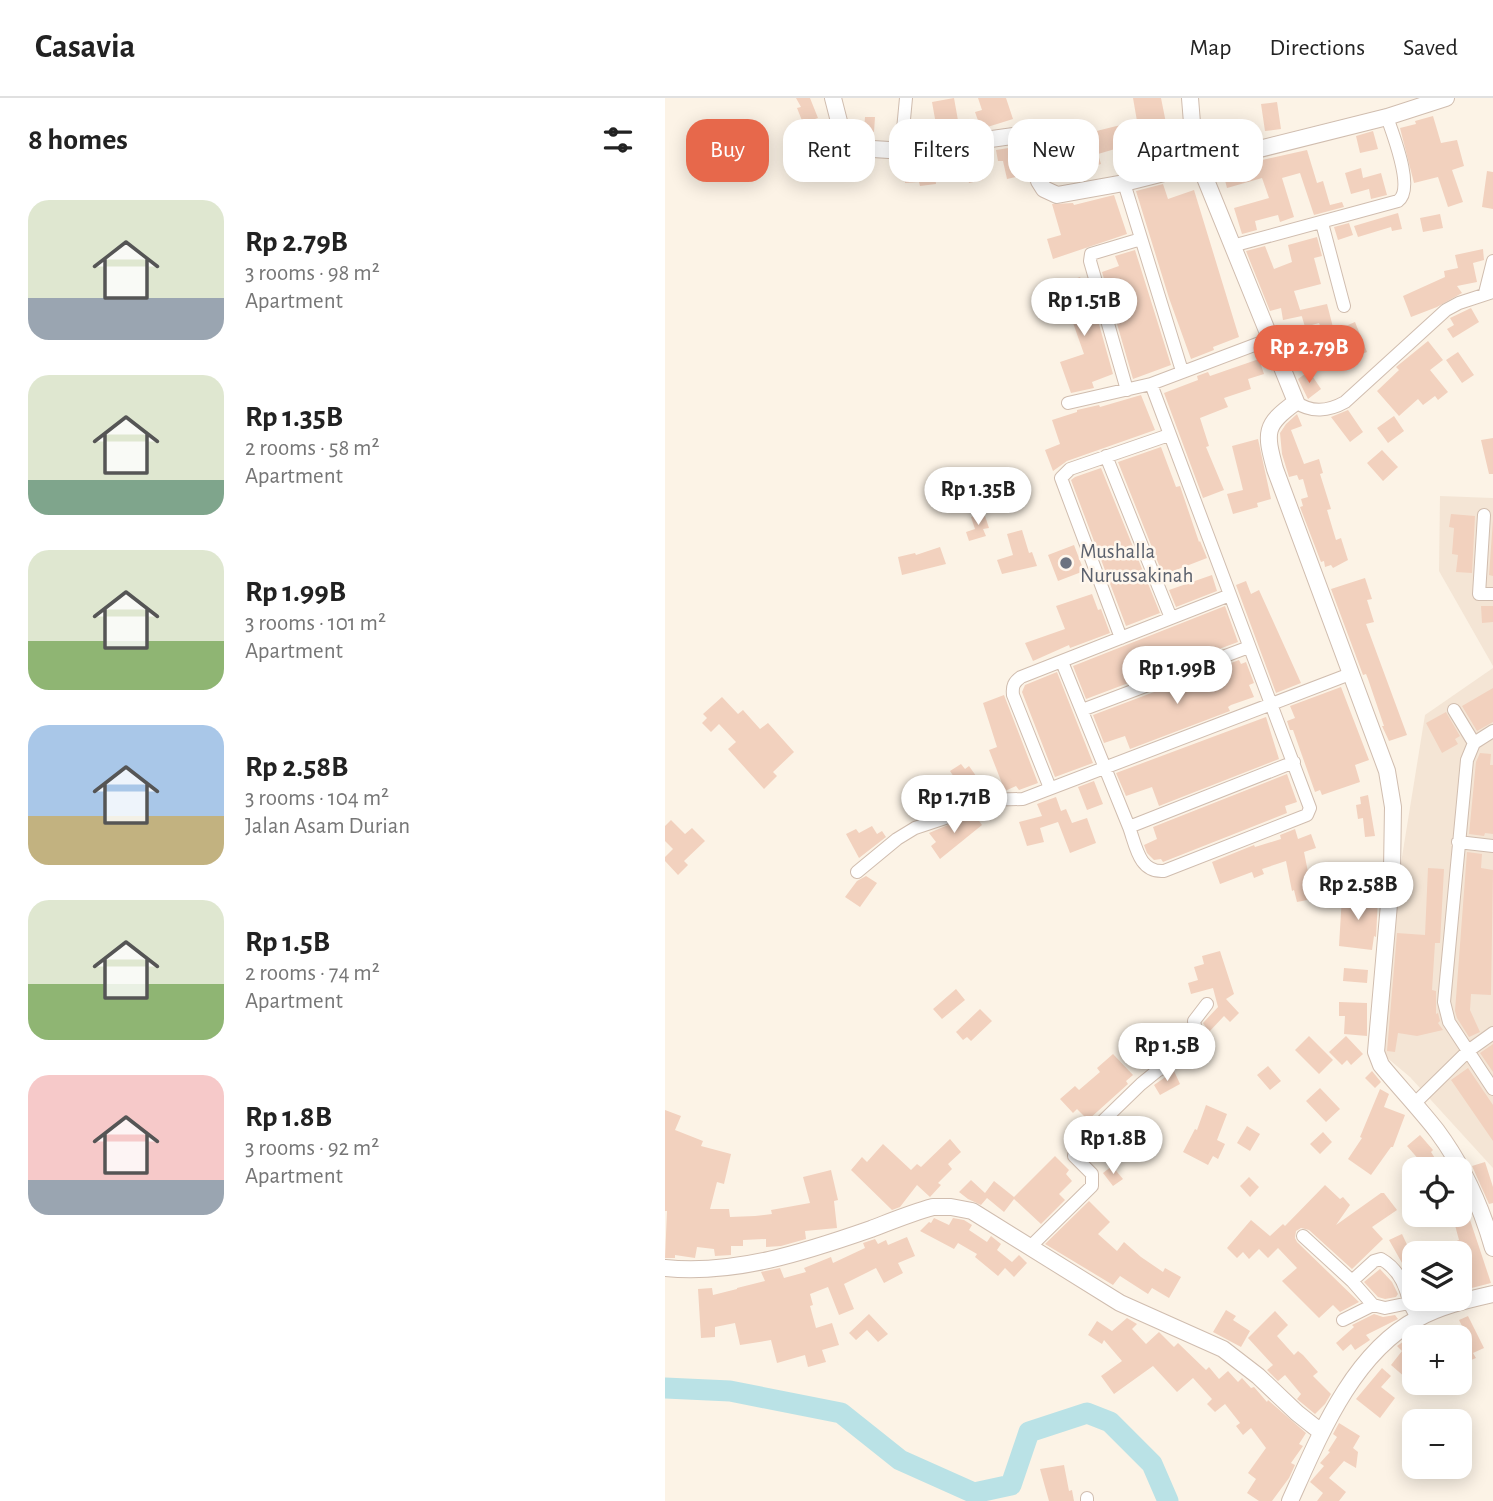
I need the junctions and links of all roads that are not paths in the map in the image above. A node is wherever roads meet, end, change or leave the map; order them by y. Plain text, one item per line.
1 (833, 98) edge
2 (906, 98) edge
3 (1190, 98) edge
4 (1446, 98) edge
5 (1387, 117) junction
6 (904, 119) edge
7 (1192, 119) edge
8 (994, 138) edge
9 (1263, 147) edge
10 (889, 149) edge
11 (1128, 182) edge
12 (1207, 182) edge
13 (1124, 183) junction
14 (1322, 223) junction
15 (1141, 240) junction
16 (1232, 246) junction
17 (1493, 261) edge
18 (1489, 292) edge
19 (1344, 306) dead end
20 (1270, 339) junction
21 (1182, 371) junction
22 (1151, 384) junction
23 (1127, 390) junction
24 (1296, 402) junction
25 (1068, 403) dead end
26 (1169, 435) junction
27 (1106, 456) junction
28 (1484, 516) dead end
29 (1486, 594) edge
30 (1230, 595) junction
31 (1171, 618) junction
32 (1121, 638) junction
33 (1249, 647) junction
34 (1062, 662) junction
35 (1350, 674) junction
36 (1272, 703) junction
37 (1082, 710) junction
38 (1454, 710) dead end
39 (1493, 731) edge
40 (1474, 743) junction
41 (1294, 761) junction
42 (1106, 767) junction
43 (1050, 788) junction
44 (1129, 827) junction
45 (1458, 842) junction
46 (1493, 846) edge
47 (857, 872) dead end
48 (1207, 1004) dead end
49 (1493, 1033) edge
50 (1468, 1051) junction
51 (1493, 1088) edge
52 (1414, 1104) junction
53 (1303, 1236) dead end
54 (1030, 1247) junction
55 (1493, 1248) edge
56 (665, 1268) edge
57 (1402, 1281) edge
58 (1352, 1282) junction
59 (1493, 1294) edge
60 (1402, 1304) edge
61 (1373, 1305) junction
62 (1413, 1311) edge
63 (1417, 1318) junction
64 (1343, 1320) dead end
65 (1321, 1432) junction
66 (1290, 1501) edge

1 - 10 street
2 - 6 street
3 - 7 street
4 - 5 street
5 - 9 street
5 - 14 street
8 - 13 street
11 - 13 street
12 - 16 street
13 - 15 street
14 - 16 street
14 - 19 street
15 - 21 street
15 - 23 street
16 - 20 street
17 - 18 street
18 - 24 street
20 - 21 street
20 - 24 street
21 - 22 street
22 - 23 street
22 - 26 street
23 - 25 street
24 - 35 street
26 - 27 street
26 - 30 street
27 - 31 street
27 - 32 street
28 - 29 street
30 - 31 street
30 - 33 street
31 - 32 street
32 - 34 street
33 - 36 street
33 - 37 street
34 - 37 street
34 - 43 street
35 - 36 street
35 - 52 street
36 - 41 street
36 - 42 street
37 - 42 street
38 - 40 street
39 - 40 street
40 - 45 street
41 - 44 street
41 - 44 street
42 - 43 street
42 - 44 street
43 - 47 street
45 - 46 street
45 - 50 street
48 - 54 street
49 - 50 street
50 - 51 street
50 - 52 street
52 - 55 street
53 - 58 street
54 - 56 street
54 - 65 street
57 - 58 street
58 - 61 street
59 - 63 street
60 - 61 street
61 - 64 street
62 - 63 street
63 - 65 street
65 - 66 street

